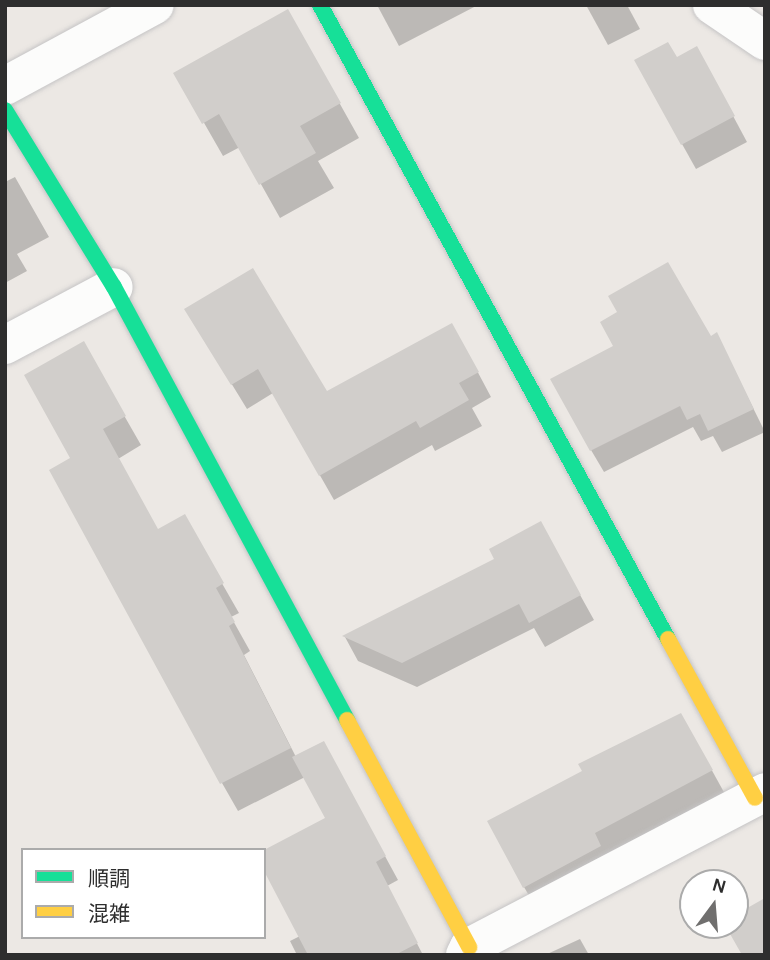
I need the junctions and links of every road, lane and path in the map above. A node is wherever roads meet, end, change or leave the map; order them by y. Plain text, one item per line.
1 (155, 5) edge
2 (320, 5) edge
3 (712, 5) edge
4 (765, 41) edge
5 (5, 86) edge
6 (5, 110) edge
7 (114, 287) junction
8 (5, 345) edge
9 (760, 795) edge
10 (467, 951) edge

1 - 5 street
2 - 9 street
3 - 4 street
6 - 7 street
7 - 8 street
7 - 10 street
9 - 10 street

